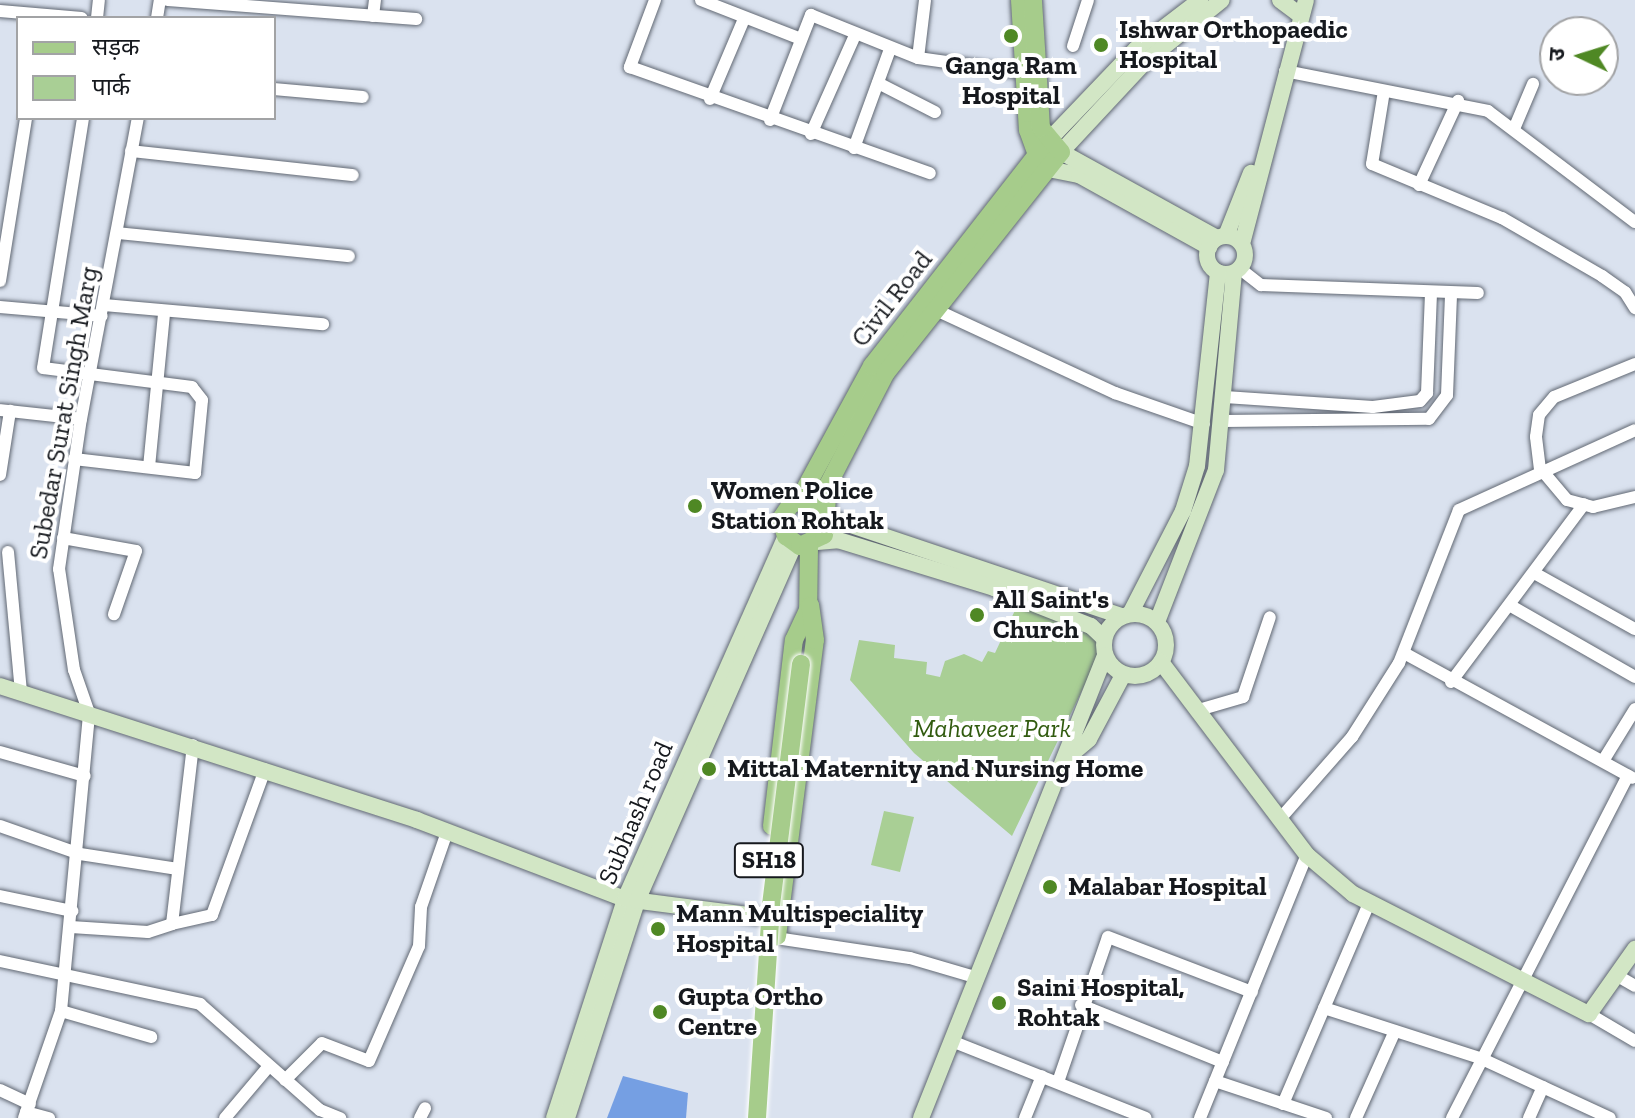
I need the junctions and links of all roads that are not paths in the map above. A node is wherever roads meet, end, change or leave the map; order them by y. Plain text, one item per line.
1 (168, 0) edge
2 (375, 0) edge
3 (655, 0) edge
4 (701, 0) edge
5 (812, 0) edge
6 (925, 0) edge
7 (1020, 0) edge
8 (1033, 0) edge
9 (1088, 0) edge
10 (1200, 0) edge
11 (1222, 0) edge
12 (1280, 0) edge
13 (256, 3) edge
14 (7, 8) edge
15 (1304, 8) edge
16 (281, 9) edge
17 (811, 15) junction
18 (39, 16) edge
19 (373, 16) junction
20 (416, 19) dead end
21 (744, 19) junction
22 (855, 35) junction
23 (801, 39) junction
24 (1073, 46) dead end
25 (890, 49) junction
26 (918, 58) junction
27 (1285, 71) junction
28 (1025, 73) junction
29 (878, 83) junction
30 (1533, 84) dead end
31 (276, 89) edge
32 (1384, 91) junction
33 (363, 97) dead end
34 (710, 99) junction
35 (1458, 101) junction
36 (935, 112) dead end
37 (26, 120) edge
38 (83, 120) edge
39 (138, 120) edge
40 (770, 120) junction
41 (1514, 129) junction
42 (811, 134) junction
43 (1054, 147) junction
44 (854, 148) junction
45 (131, 151) junction
46 (1042, 164) junction
47 (1258, 165) junction
48 (930, 173) dead end
49 (353, 175) dead end
50 (1419, 185) junction
51 (1635, 222) edge
52 (117, 233) junction
53 (1217, 240) junction
54 (1242, 244) junction
55 (349, 256) dead end
56 (1230, 271) junction
57 (0, 281) edge
58 (1431, 293) junction
59 (1478, 293) dead end
60 (1451, 294) junction
61 (0, 307) edge
62 (1635, 308) edge
63 (934, 309) junction
64 (103, 310) junction
65 (48, 311) junction
66 (164, 313) junction
67 (323, 324) dead end
68 (1635, 364) edge
69 (89, 379) junction
70 (154, 384) junction
71 (1225, 397) junction
72 (5, 410) edge
73 (81, 419) junction
74 (1223, 421) junction
75 (1204, 424) junction
76 (1635, 430) edge
77 (74, 459) junction
78 (149, 467) junction
79 (1540, 468) junction
80 (0, 475) edge
81 (1635, 497) edge
82 (799, 500) junction
83 (1584, 504) junction
84 (825, 513) junction
85 (63, 538) junction
86 (802, 542) junction
87 (8, 552) dead end
88 (1536, 574) junction
89 (810, 606) junction
90 (1511, 606) junction
91 (114, 614) dead end
92 (1126, 615) junction
93 (1270, 617) dead end
94 (1157, 622) junction
95 (1635, 629) edge
96 (1104, 638) junction
97 (1404, 653) junction
98 (1105, 655) junction
99 (1161, 662) junction
100 (1123, 675) junction
101 (1635, 677) edge
102 (1451, 682) junction
103 (0, 686) edge
104 (21, 693) junction
105 (1202, 709) junction
106 (1635, 709) edge
107 (89, 713) junction
108 (193, 745) junction
109 (0, 752) edge
110 (1069, 756) junction
111 (1603, 761) junction
112 (265, 769) junction
113 (85, 776) junction
114 (1632, 778) edge
115 (1279, 820) junction
116 (0, 826) edge
117 (447, 832) junction
118 (80, 854) junction
119 (1307, 855) junction
120 (178, 869) junction
121 (0, 896) edge
122 (631, 900) junction
123 (1369, 903) junction
124 (72, 911) junction
125 (172, 924) junction
126 (773, 925) junction
127 (71, 927) junction
128 (1635, 949) edge
129 (0, 961) edge
130 (65, 971) junction
131 (1616, 975) junction
132 (1521, 976) junction
133 (978, 978) junction
134 (1635, 986) edge
135 (1252, 992) junction
136 (1081, 1005) junction
137 (1324, 1008) junction
138 (61, 1011) junction
139 (1589, 1014) junction
140 (1395, 1031) junction
141 (151, 1037) dead end
142 (1635, 1041) edge
143 (954, 1042) junction
144 (1480, 1058) junction
145 (1223, 1062) junction
146 (269, 1066) junction
147 (1042, 1076) junction
148 (285, 1080) junction
149 (1215, 1081) junction
150 (1058, 1082) junction
151 (1543, 1087) junction
152 (0, 1090) edge
153 (1283, 1104) junction
154 (1114, 1105) junction
155 (27, 1111) edge
156 (49, 1118) edge
157 (225, 1118) edge
158 (340, 1118) edge
159 (554, 1118) edge
160 (567, 1118) edge
161 (754, 1118) edge
162 (763, 1118) edge
163 (921, 1118) edge
164 (1025, 1118) edge
165 (1108, 1118) edge
166 (1146, 1118) edge
167 (1200, 1118) edge
168 (1326, 1118) edge
169 (1356, 1118) edge
170 (1452, 1118) edge
171 (1529, 1118) edge
172 (1609, 1118) edge

1 - 13 street
2 - 19 street
3 - 34 street
4 - 21 street
5 - 17 street
6 - 26 street
7 - 28 main road
8 - 43 main road
9 - 24 street
10 - 43 street
11 - 43 street
12 - 15 street
13 - 16 street
14 - 18 street
15 - 27 street
16 - 19 street
17 - 22 street
17 - 23 street
19 - 20 street
21 - 23 street
21 - 34 street
22 - 25 street
22 - 42 street
23 - 40 street
25 - 26 street
25 - 29 street
26 - 28 street
27 - 32 street
27 - 47 street
28 - 46 main road
29 - 36 street
29 - 44 street
30 - 41 street
31 - 33 street
32 - 35 street
32 - 50 street
34 - 40 street
35 - 41 street
35 - 50 street
37 - 57 street
38 - 65 street
39 - 45 street, Subedar Surat Singh Marg
40 - 42 street
41 - 51 street
42 - 44 street
43 - 46 main road, Civil Road / SH18
43 - 53 street
44 - 48 street
45 - 49 street
45 - 52 street, Subedar Surat Singh Marg
46 - 53 street
46 - 63 main road, Civil Road / SH18
46 - 82 main road, Civil Road / SH18
47 - 53 street
47 - 54 street
50 - 62 street
52 - 55 street
52 - 64 street, Subedar Surat Singh Marg
53 - 54 street
53 - 56 street
54 - 56 street
56 - 58 street
56 - 71 street
56 - 75 street
58 - 60 street
58 - 71 street
59 - 60 street
60 - 74 street
61 - 65 street
63 - 75 street
63 - 84 main road, Civil Road / SH18
64 - 65 street
64 - 66 street
64 - 69 street, Subedar Surat Singh Marg
65 - 69 street
66 - 67 street
66 - 70 street
68 - 79 street
69 - 70 street
69 - 73 street, Subedar Surat Singh Marg
70 - 78 street
70 - 78 street
71 - 74 street
72 - 73 street
72 - 80 street
73 - 77 street, Subedar Surat Singh Marg
74 - 94 street
75 - 92 street
76 - 79 street
77 - 78 street
77 - 85 street, Subedar Surat Singh Marg
79 - 83 street
79 - 97 street
81 - 83 street
82 - 84 main road
82 - 86 main road, SH18
83 - 88 street
84 - 86 main road, SH18
84 - 92 street
85 - 91 street
85 - 107 street, Subedar Surat Singh Marg
86 - 89 main road, SH18
86 - 96 street
86 - 122 street, Subhash road
87 - 104 street
88 - 90 street
88 - 95 street
89 - 126 main road, SH18
89 - 161 main road, bridge
90 - 101 street
90 - 102 street
92 - 94 street
92 - 96 street
93 - 105 street
94 - 99 street
96 - 98 street
97 - 102 street
97 - 115 street
98 - 100 street
98 - 110 street
99 - 100 street
99 - 105 street
100 - 110 street
102 - 111 street
103 - 104 street
104 - 107 street
105 - 115 street
106 - 111 street
107 - 108 street
107 - 113 street, Subedar Surat Singh Marg
108 - 112 street
108 - 120 street
109 - 113 street
110 - 133 street
111 - 114 street
112 - 117 street
112 - 125 street
113 - 118 street, Subedar Surat Singh Marg
114 - 132 street
115 - 119 street
116 - 118 street
117 - 122 street
117 - 148 street
118 - 120 street
118 - 124 street, Subedar Surat Singh Marg
119 - 123 street
119 - 135 street
120 - 125 street
121 - 124 street
122 - 126 street
122 - 159 street, Subhash road
122 - 160 street, Subhash road
123 - 132 street
123 - 137 street
124 - 127 street, Subedar Surat Singh Marg
125 - 127 street
126 - 133 street
126 - 161 main road, SH18
126 - 162 main road, SH18
127 - 130 street, Subedar Surat Singh Marg
128 - 131 street
129 - 130 street
130 - 138 street, Subedar Surat Singh Marg
130 - 146 street
131 - 134 street
131 - 139 street
132 - 139 street
132 - 144 street
133 - 143 street
135 - 136 street
135 - 145 street
136 - 145 street
136 - 150 street
137 - 140 street
137 - 153 street
138 - 141 street
138 - 155 street, Subedar Surat Singh Marg
139 - 142 street
140 - 144 street
140 - 169 street
143 - 147 street
143 - 163 street
144 - 151 street
144 - 170 street
145 - 149 street
146 - 148 street
146 - 157 street
147 - 150 street
147 - 164 street
148 - 158 street
149 - 153 street
149 - 167 street
150 - 154 street
151 - 171 street
151 - 172 street
152 - 155 street
153 - 168 street
154 - 165 street
154 - 166 street
155 - 156 street

